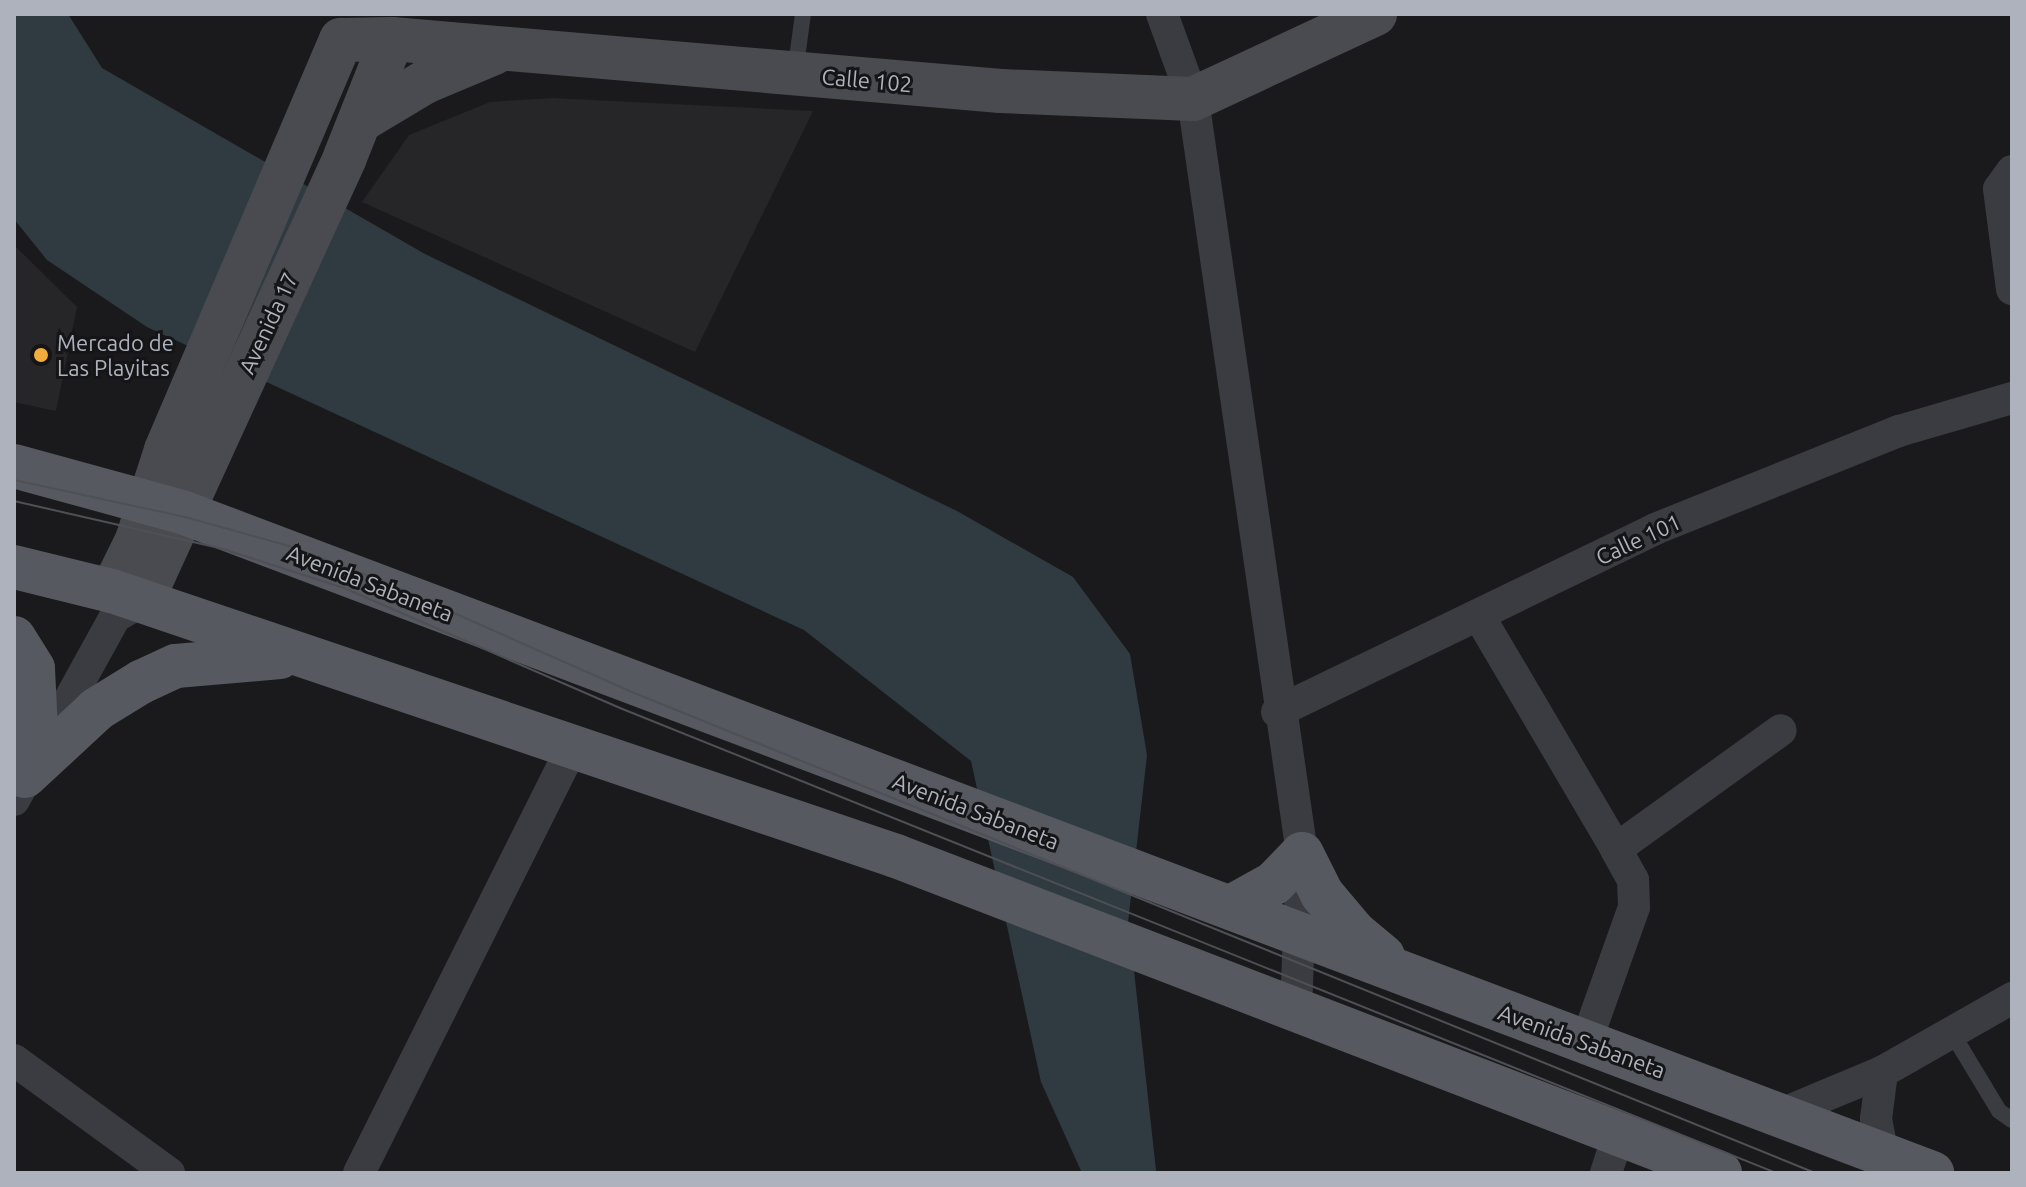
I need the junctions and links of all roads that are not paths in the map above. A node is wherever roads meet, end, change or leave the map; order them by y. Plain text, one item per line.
1 (803, 14) edge
2 (1162, 14) edge
3 (1375, 14) edge
4 (395, 26) edge
5 (345, 27) edge
6 (500, 50) junction
7 (795, 74) junction
8 (1193, 99) junction
9 (352, 139) junction
10 (2012, 171) edge
11 (2012, 289) edge
12 (2012, 398) edge
13 (210, 401) junction
14 (14, 466) edge
15 (166, 507) junction
16 (14, 567) edge
17 (123, 603) junction
18 (1479, 616) junction
19 (14, 638) edge
20 (331, 663) junction
21 (1277, 712) junction
22 (1781, 730) dead end
23 (573, 746) junction
24 (25, 776) edge
25 (1616, 849) junction
26 (1302, 854) junction
27 (1226, 905) junction
28 (1298, 932) junction
29 (1410, 977) junction
30 (2012, 998) edge
31 (1296, 1008) junction
32 (1952, 1033) junction
33 (1586, 1042) junction
34 (14, 1060) edge
35 (1882, 1072) junction
36 (1781, 1114) junction
37 (2012, 1120) edge
38 (1612, 1154) edge
39 (1883, 1154) junction
40 (169, 1173) edge
41 (359, 1173) edge
42 (1720, 1173) edge
43 (1932, 1173) edge

1 - 7 lane
2 - 8 street
3 - 8 main road, Calle 102
4 - 5 main road, Calle 102
4 - 6 main road, Calle 102
4 - 9 main road, Avenida 17
5 - 13 main road, Avenida 17
6 - 7 main road, Calle 102
6 - 9 main road
7 - 8 main road, Calle 102
8 - 21 street
9 - 13 main road, Avenida 17
10 - 11 street
12 - 18 street, Calle 101
13 - 15 main road, Avenida 17
14 - 15 main road, Avenida Sabaneta
15 - 17 main road, Avenida 17
15 - 27 main road, Avenida Sabaneta
16 - 17 main road
17 - 20 main road
17 - 24 street, Avenida 17
18 - 21 street, Calle 101
18 - 25 street
19 - 24 main road
20 - 23 main road
20 - 24 main road
21 - 26 street
22 - 25 street
23 - 31 main road
23 - 41 street
25 - 33 street
26 - 27 main road
26 - 28 street
26 - 29 main road
27 - 28 main road, Avenida Sabaneta
28 - 29 main road, Avenida Sabaneta
28 - 31 street
29 - 33 main road, Avenida Sabaneta
30 - 32 street
31 - 38 main road
32 - 35 street
32 - 37 lane
33 - 36 main road, Avenida Sabaneta
34 - 40 street
35 - 36 street
35 - 39 street
36 - 39 main road, Avenida Sabaneta
38 - 42 main road
39 - 43 main road, Avenida Sabaneta

